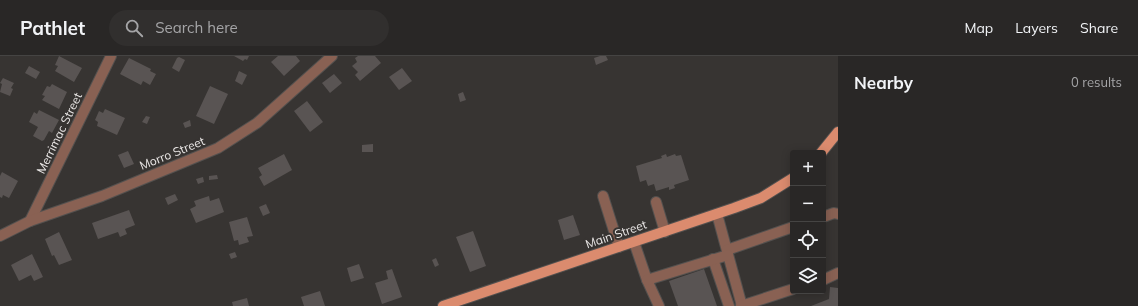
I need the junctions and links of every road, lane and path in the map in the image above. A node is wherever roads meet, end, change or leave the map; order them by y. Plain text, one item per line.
1 (111, 56) edge
2 (332, 56) edge
3 (838, 132) edge
4 (823, 150) edge
5 (790, 180) edge
6 (603, 196) dead end
7 (656, 202) dead end
8 (717, 214) junction
9 (838, 214) edge
10 (826, 216) edge
11 (30, 221) junction
12 (790, 228) edge
13 (665, 232) junction
14 (0, 236) edge
15 (634, 242) junction
16 (619, 247) junction
17 (728, 252) junction
18 (713, 259) junction
19 (838, 273) edge
20 (826, 279) edge
21 (647, 280) junction
22 (790, 290) edge
23 (443, 306) edge
24 (659, 306) edge
25 (729, 306) edge
26 (742, 306) edge

1 - 11 street, Merrimac Street
2 - 11 street, Morro Street
3 - 4 main road
5 - 8 main road, Main Street
6 - 16 street
7 - 13 street
8 - 13 main road, Main Street
8 - 17 street
9 - 10 street
11 - 14 street, Morro Street
12 - 17 street
13 - 15 main road, Main Street
15 - 16 main road, Main Street
15 - 21 street
16 - 23 main road, Main Street
17 - 18 street
17 - 26 street
18 - 21 street
18 - 25 street
19 - 20 street
21 - 24 street
22 - 26 street

